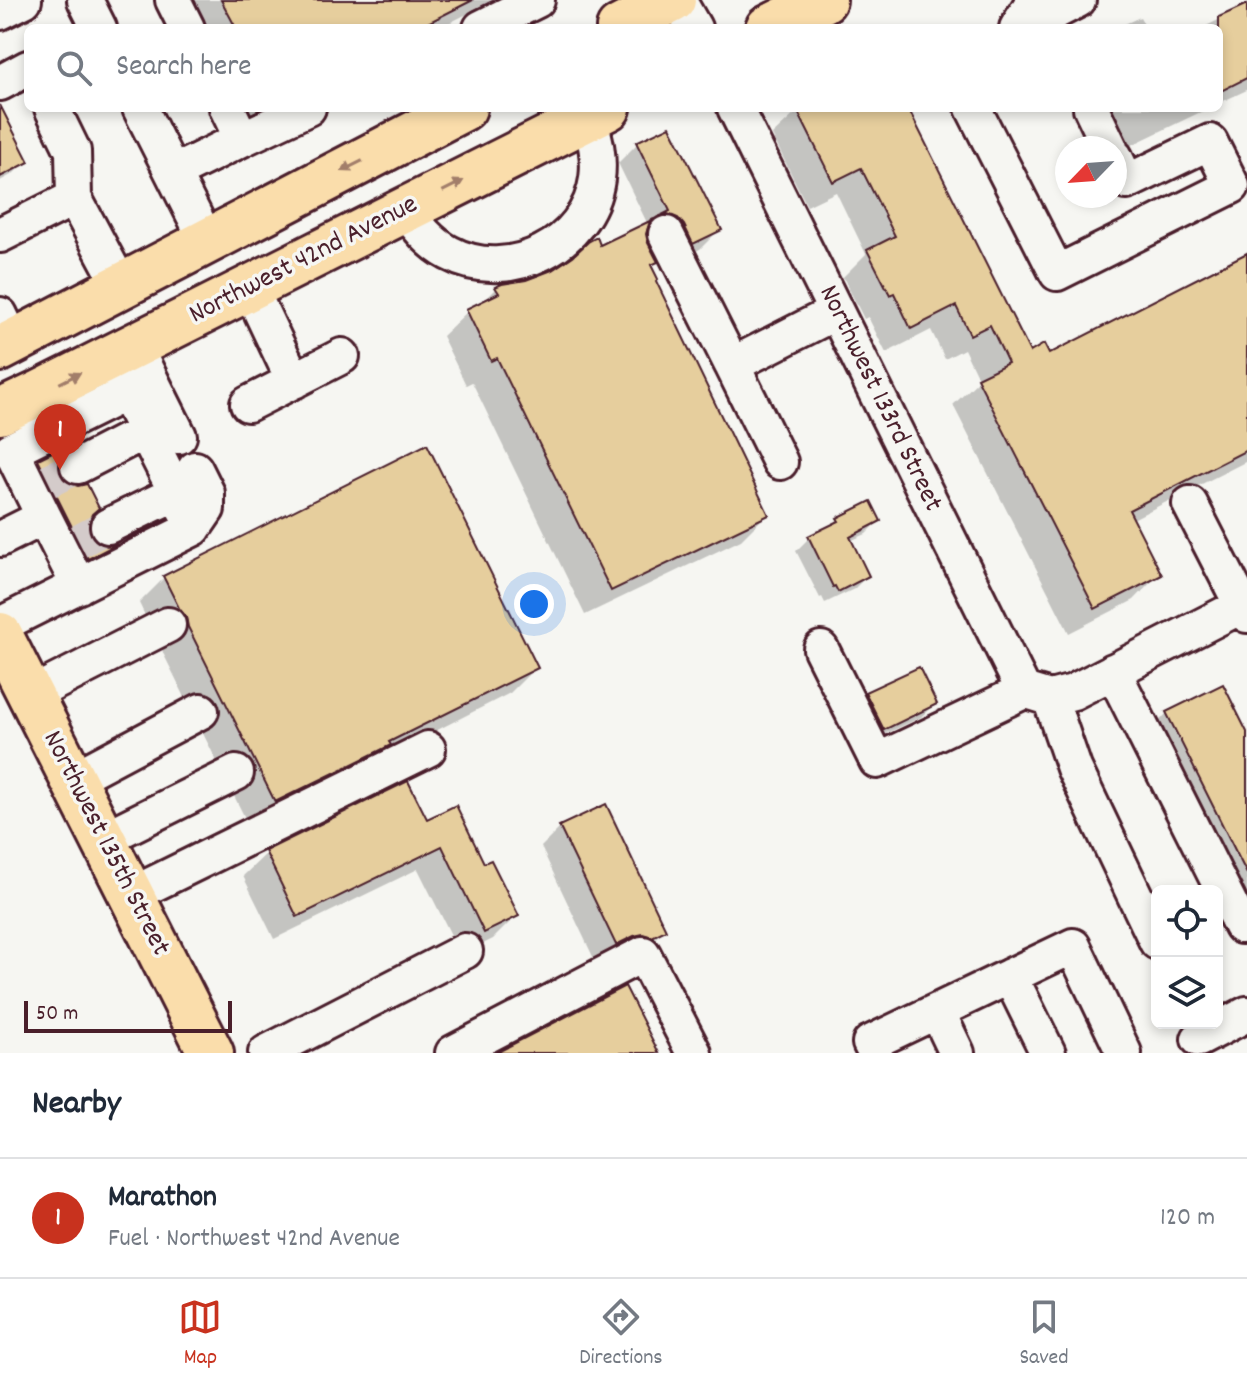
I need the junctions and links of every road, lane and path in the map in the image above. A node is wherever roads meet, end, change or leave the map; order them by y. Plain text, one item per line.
1 (85, 0) edge
2 (173, 0) edge
3 (537, 0) edge
4 (675, 0) edge
5 (824, 0) edge
6 (1078, 0) edge
7 (1038, 14) edge
8 (97, 24) edge
9 (185, 24) edge
10 (489, 24) edge
11 (627, 24) edge
12 (691, 24) edge
13 (776, 24) edge
14 (24, 70) edge
15 (0, 83) edge
16 (54, 112) edge
17 (142, 112) edge
18 (229, 112) edge
19 (299, 112) edge
20 (456, 112) edge
21 (737, 112) edge
22 (975, 112) edge
23 (1093, 112) edge
24 (598, 113) edge
25 (1104, 136) edge
26 (242, 139) junction
27 (173, 173) junction
28 (1127, 182) edge
29 (74, 198) junction
30 (405, 210) junction
31 (666, 234) dead end
32 (0, 235) edge
33 (207, 241) junction
34 (121, 286) junction
35 (250, 288) junction
36 (836, 312) junction
37 (4, 335) edge
38 (342, 356) dead end
39 (732, 365) junction
40 (123, 366) junction
41 (294, 381) junction
42 (248, 404) dead end
43 (21, 416) edge
44 (162, 434) junction
45 (780, 462) dead end
46 (78, 466) tunnel mouth
47 (186, 481) junction
48 (39, 496) junction
49 (1190, 504) dead end
50 (108, 526) tunnel mouth
51 (0, 539) edge
52 (79, 586) junction
53 (1245, 608) edge
54 (0, 625) edge
55 (168, 625) dead end
56 (0, 635) edge
57 (821, 649) dead end
58 (1113, 671) junction
59 (1037, 694) junction
60 (30, 695) junction
61 (201, 711) dead end
62 (428, 749) dead end
63 (236, 773) dead end
64 (73, 779) junction
65 (103, 839) junction
66 (131, 895) junction
67 (1241, 926) dead end
68 (1151, 929) edge
69 (465, 951) dead end
70 (1010, 976) junction
71 (937, 1011) junction
72 (1247, 1014) edge
73 (1199, 1038) edge
74 (211, 1053) edge
75 (266, 1053) edge
76 (453, 1053) edge
77 (694, 1053) edge
78 (875, 1053) edge
79 (957, 1053) edge
80 (1048, 1053) edge
81 (1124, 1053) edge

1 - 8 street
2 - 9 street
3 - 10 street
4 - 11 main road
4 - 12 street
5 - 13 main road
6 - 7 street
14 - 15 street
16 - 29 street
17 - 27 street
18 - 26 street
19 - 26 street
20 -> 33 main road
21 - 36 street, Northwest 133rd Street
22 - 28 street
23 - 25 street
30 -> 24 main road, Northwest 42nd Avenue
24 - 30 street
26 - 27 street
27 - 33 street
29 - 32 street
29 - 34 street
30 - 35 main road, Northwest 42nd Avenue
31 - 39 street
33 - 34 main road
34 - 37 main road
35 - 40 main road, Northwest 42nd Avenue
35 - 41 street
36 - 39 street
36 - 59 street, Northwest 133rd Street
38 - 41 street
39 - 45 street
40 - 43 main road, Northwest 42nd Avenue
40 - 44 street
40 - 44 street
41 - 42 street
43 - 48 street
44 - 46 street
44 - 47 street
47 - 50 street
47 - 52 street
48 - 51 street
48 - 52 street
49 - 53 street
52 - 54 street
53 - 58 street
55 - 60 street
56 - 60 main road, Northwest 135th Street
57 - 59 street
58 - 59 street
58 - 67 street
59 - 68 street, Northwest 133rd Street
60 - 64 main road, Northwest 135th Street
61 - 64 street
62 - 66 street
63 - 65 street
64 - 65 main road, Northwest 135th Street
65 - 66 main road, Northwest 135th Street
66 - 74 main road, Northwest 135th Street
69 - 75 street
70 - 71 street
70 - 80 street
70 - 81 street
71 - 78 street
71 - 79 street
72 - 73 street
76 - 77 street

